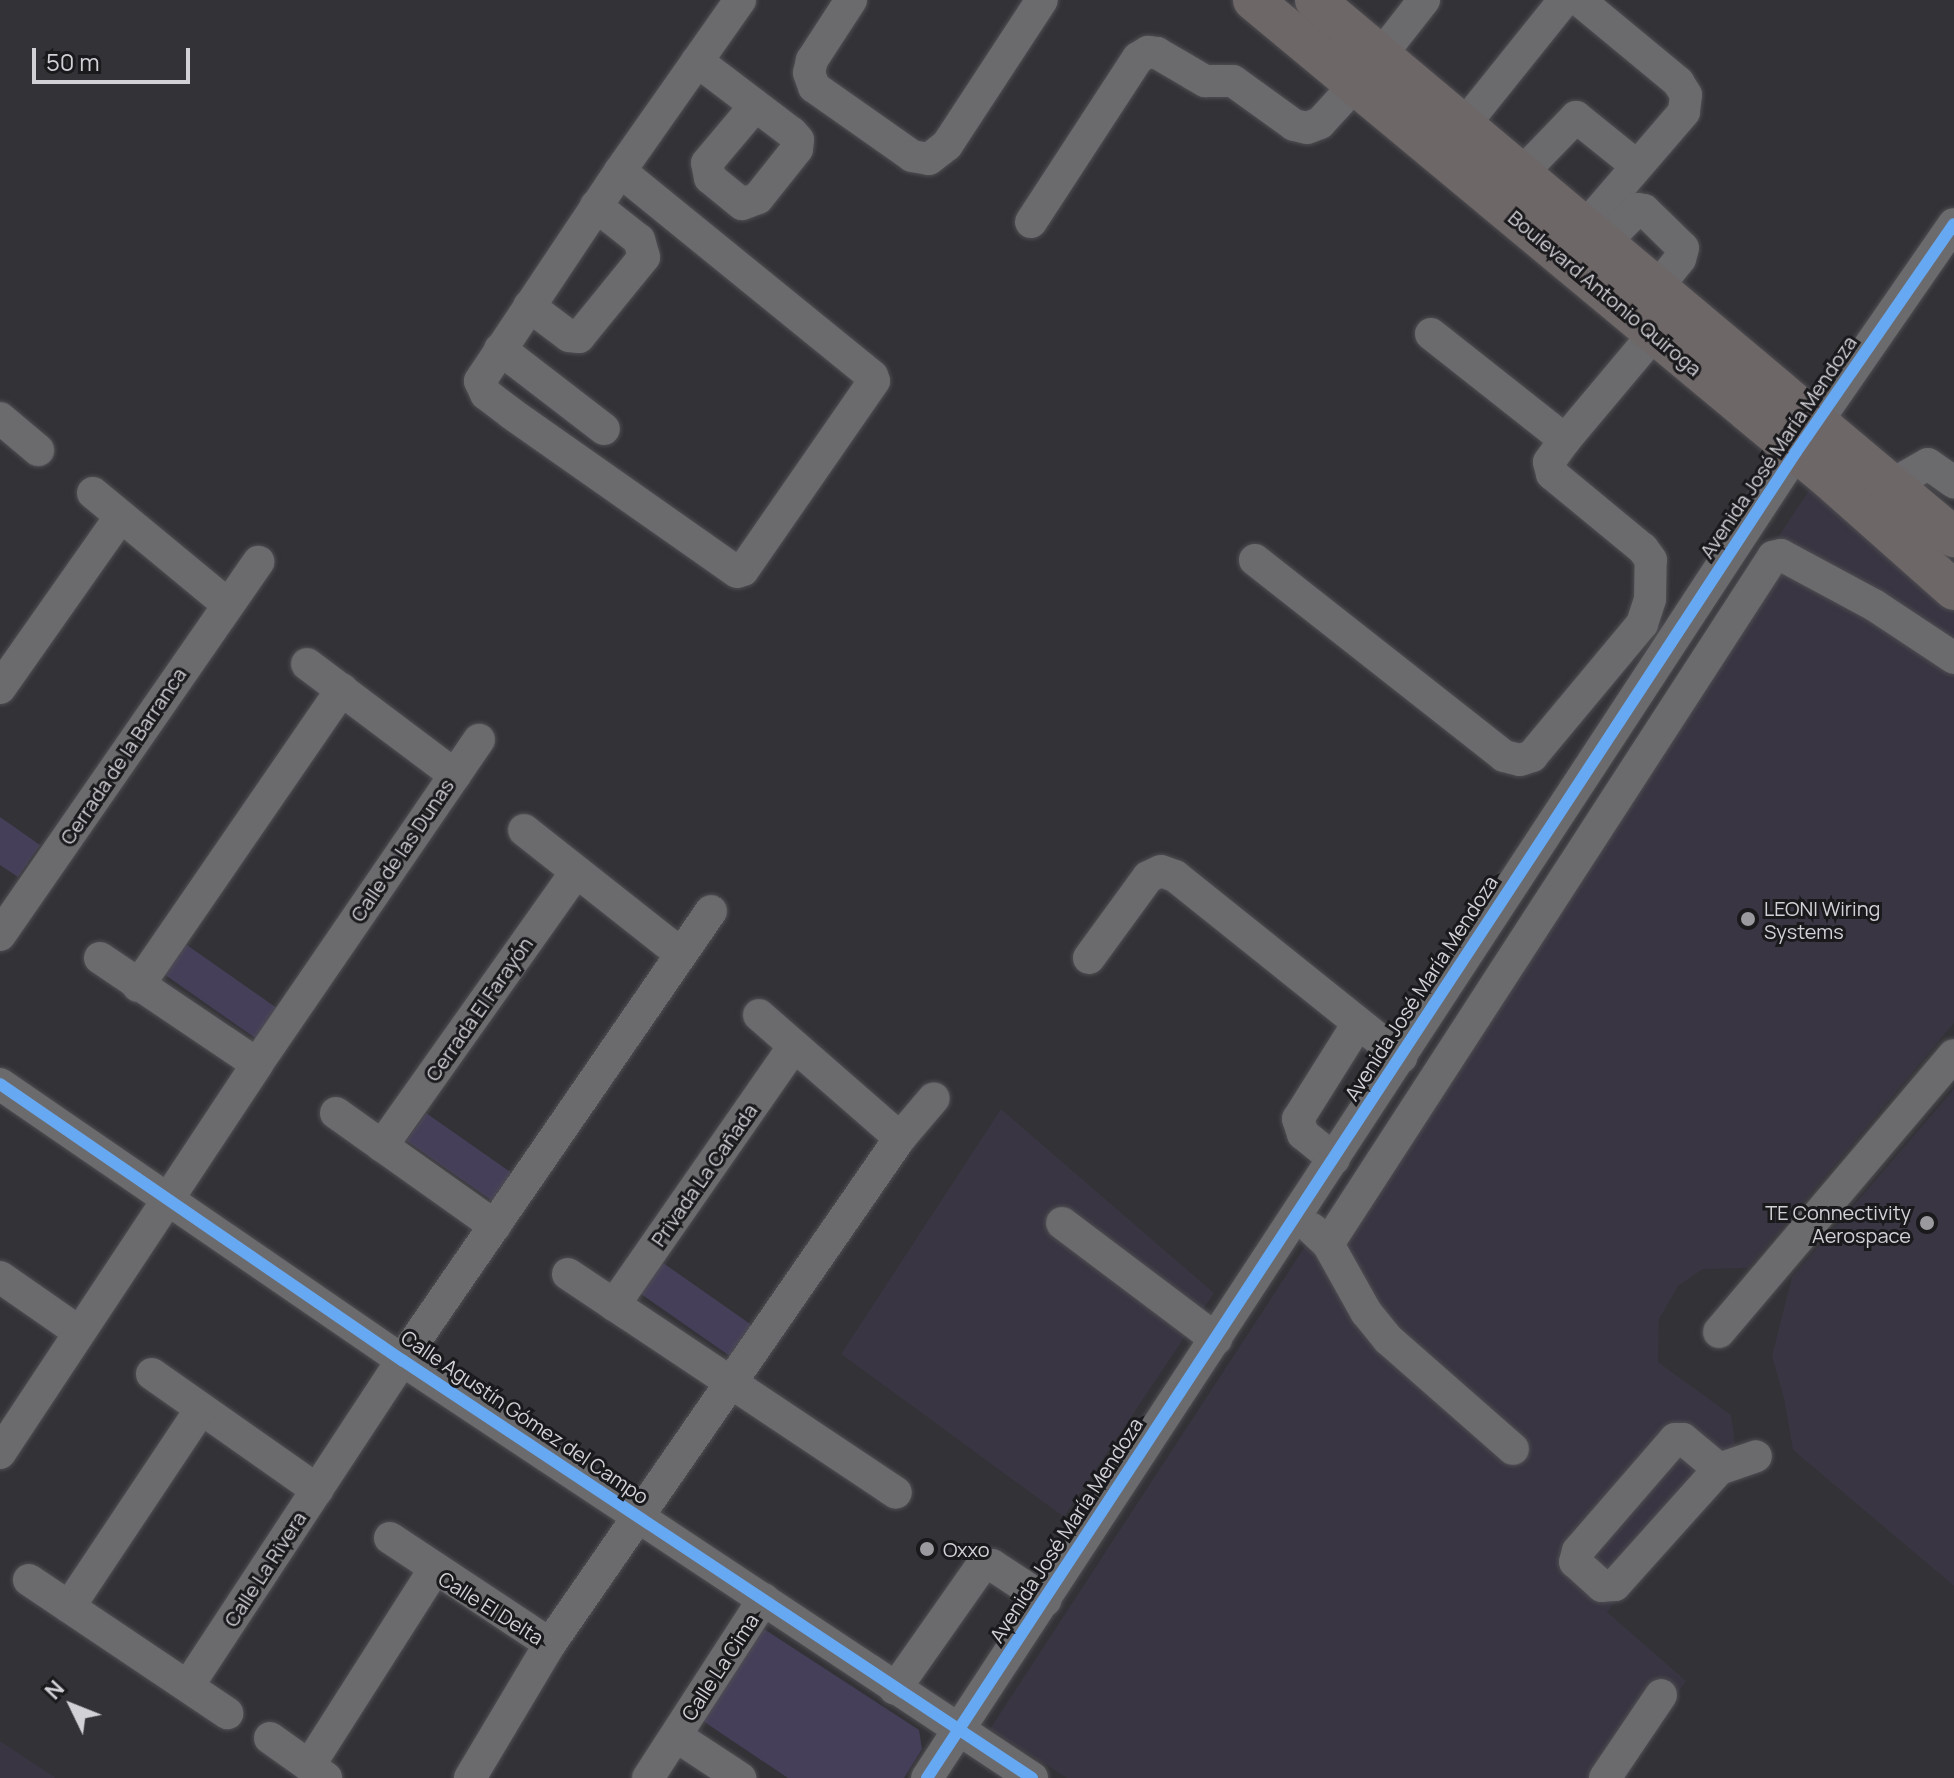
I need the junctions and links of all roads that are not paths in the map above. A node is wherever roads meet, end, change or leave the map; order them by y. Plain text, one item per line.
1 (740, 0) edge
2 (851, 0) edge
3 (1042, 0) edge
4 (1253, 0) edge
5 (1315, 0) edge
6 (1424, 0) edge
7 (1564, 0) edge
8 (1579, 0) edge
9 (1381, 55) junction
10 (697, 61) junction
11 (1354, 86) junction
12 (755, 106) dead end
13 (1464, 125) junction
14 (1637, 166) junction
15 (620, 171) junction
16 (1522, 173) junction
17 (596, 206) junction
18 (1031, 222) dead end
19 (1954, 224) edge
20 (1595, 235) junction
21 (529, 306) junction
22 (1431, 334) dead end
23 (1654, 334) junction
24 (500, 349) junction
25 (3, 426) edge
26 (604, 429) dead end
27 (1806, 437) junction
28 (1565, 440) junction
29 (38, 450) dead end
30 (1954, 482) edge
31 (1893, 484) junction
32 (93, 493) dead end
33 (120, 517) junction
34 (1947, 517) edge
35 (1255, 560) dead end
36 (258, 562) dead end
37 (1954, 590) edge
38 (227, 604) junction
39 (1954, 658) edge
40 (307, 664) dead end
41 (0, 688) edge
42 (342, 689) junction
43 (479, 740) dead end
44 (455, 775) junction
45 (524, 830) dead end
46 (576, 872) junction
47 (10, 901) edge
48 (711, 911) dead end
49 (0, 935) edge
50 (681, 954) junction
51 (100, 958) dead end
52 (1089, 958) dead end
53 (138, 986) junction
54 (759, 1015) dead end
55 (1357, 1025) junction
56 (794, 1046) junction
57 (1954, 1055) edge
58 (1401, 1057) junction
59 (257, 1064) junction
60 (0, 1084) edge
61 (934, 1098) dead end
62 (336, 1113) dead end
63 (900, 1138) junction
64 (382, 1146) junction
65 (1334, 1159) junction
66 (170, 1199) junction
67 (1297, 1216) junction
68 (1062, 1223) dead end
69 (495, 1226) junction
70 (1328, 1244) junction
71 (568, 1274) dead end
72 (0, 1277) edge
73 (614, 1305) junction
74 (79, 1332) junction
75 (1719, 1332) dead end
76 (1216, 1339) junction
77 (402, 1360) junction
78 (152, 1374) dead end
79 (730, 1383) junction
80 (201, 1409) junction
81 (1513, 1449) dead end
82 (0, 1453) edge
83 (1756, 1456) dead end
84 (1719, 1469) junction
85 (317, 1490) junction
86 (896, 1493) dead end
87 (639, 1517) junction
88 (390, 1538) dead end
89 (434, 1570) junction
90 (29, 1580) dead end
91 (764, 1599) junction
92 (1045, 1600) junction
93 (69, 1607) junction
94 (550, 1644) junction
95 (188, 1686) junction
96 (895, 1689) junction
97 (1661, 1695) dead end
98 (227, 1713) dead end
99 (959, 1730) junction
100 (676, 1736) junction
101 (270, 1738) dead end
102 (318, 1772) edge
103 (470, 1778) edge
104 (648, 1778) edge
105 (740, 1778) edge
106 (927, 1778) edge
107 (1032, 1778) edge
108 (1605, 1778) edge

1 - 10 street
2 - 3 street
4 - 11 main road, Boulevard Antonio Quiroga
5 - 9 main road, Boulevard Antonio Quiroga
6 - 9 street
7 - 13 street
8 - 14 street
9 - 13 main road, Boulevard Antonio Quiroga
10 - 12 street
10 - 15 street
11 - 18 street
11 - 23 main road, Boulevard Antonio Quiroga
13 - 16 main road, Boulevard Antonio Quiroga
14 - 16 street
14 - 20 street
15 - 17 street
15 - 24 street
16 - 20 main road, Boulevard Antonio Quiroga
17 - 21 street
17 - 21 street
19 - 27 street, Avenida José María Mendoza
20 - 27 main road, Boulevard Antonio Quiroga
21 - 24 street
22 - 28 street
23 - 27 main road, Boulevard Antonio Quiroga
23 - 28 street
24 - 26 street
25 - 29 street
27 - 31 main road, Boulevard Antonio Quiroga
27 - 37 main road, Boulevard Antonio Quiroga
27 - 58 street, Avenida José María Mendoza
28 - 35 street
30 - 31 street
31 - 34 main road, Boulevard Antonio Quiroga
32 - 33 street
33 - 38 street
33 - 41 street
36 - 38 street, Cerrada de la Barranca
38 - 47 street, Cerrada de la Barranca
39 - 70 street
40 - 42 street, Calle de las Dunas
42 - 44 street, Calle de las Dunas
42 - 53 street
43 - 44 street
44 - 59 street, Calle de las Dunas
45 - 46 street
46 - 50 street
46 - 64 street, Cerrada El Farayón
47 - 49 street, Cerrada de la Barranca
48 - 50 street
50 - 69 street
51 - 53 street
52 - 55 street
53 - 59 street
54 - 56 street
55 - 58 street
55 - 65 street
56 - 63 street
56 - 73 street, Privada La Cañada
57 - 75 street
58 - 65 street, Avenida José María Mendoza
59 - 66 street, Calle de las Dunas
60 - 66 street, Calle Agustín Gómez del Campo
61 - 63 street
62 - 64 street
63 - 79 street
64 - 69 street
65 - 67 street, Avenida José María Mendoza
66 - 74 street, Calle de las Dunas
66 - 77 street, Calle Agustín Gómez del Campo
67 - 70 street
67 - 76 street, Avenida José María Mendoza
68 - 76 street
69 - 77 street
70 - 81 street
71 - 73 street
72 - 74 street
73 - 79 street
74 - 82 street, Calle de las Dunas
76 - 92 street, Avenida José María Mendoza
77 - 85 street
77 - 87 street, Calle Agustín Gómez del Campo
78 - 80 street, Calle La Rivera
79 - 86 street
79 - 87 street
80 - 85 street, Calle La Rivera
80 - 93 street
83 - 84 street
84 - 84 street
85 - 95 street, Calle La Rivera
87 - 91 street, Calle Agustín Gómez del Campo
87 - 94 street
88 - 89 street
89 - 94 street, Calle El Delta
89 - 102 street, Calle El Delta
90 - 93 street
91 - 96 street, Calle Agustín Gómez del Campo
91 - 100 street, Calle La Cima
92 - 96 street
92 - 99 street, Avenida José María Mendoza
93 - 95 street
94 - 103 street, Calle El Delta
95 - 98 street
96 - 99 street, Calle Agustín Gómez del Campo
97 - 108 street
99 - 106 street, Avenida José María Mendoza
99 - 107 street, Calle Agustín Gómez del Campo
100 - 104 street, Calle La Cima
100 - 105 street
101 - 102 street

